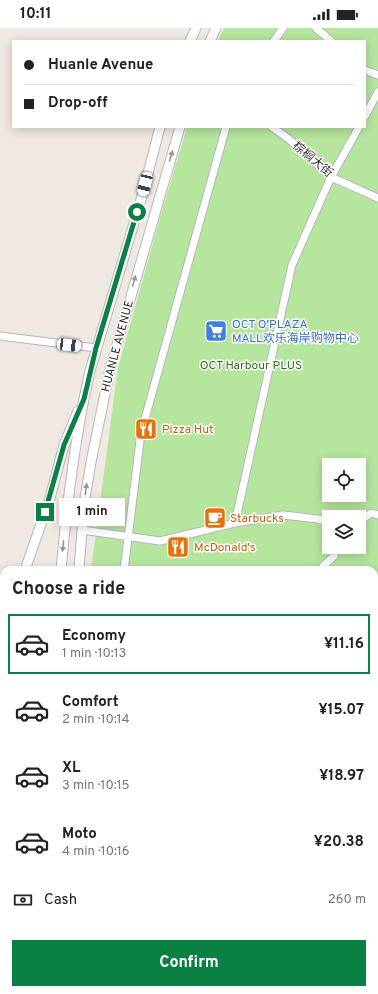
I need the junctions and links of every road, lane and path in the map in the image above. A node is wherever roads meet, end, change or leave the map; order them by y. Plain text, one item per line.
1 (196, 28) edge
2 (216, 28) edge
3 (283, 28) edge
4 (316, 28) edge
5 (190, 40) edge
6 (210, 40) edge
7 (275, 40) edge
8 (330, 40) edge
9 (366, 70) edge
10 (378, 75) edge
11 (378, 92) edge
12 (366, 114) edge
13 (160, 128) edge
14 (180, 128) edge
15 (226, 128) edge
16 (273, 128) edge
17 (358, 128) edge
18 (331, 176) junction
19 (378, 198) edge
20 (0, 336) edge
21 (96, 348) junction
22 (84, 399) junction
23 (378, 515) edge
24 (366, 517) edge
25 (322, 520) edge
26 (235, 523) junction
27 (82, 530) junction
28 (128, 537) junction
29 (335, 554) edge
30 (26, 566) edge
31 (61, 566) edge
32 (79, 566) edge
33 (124, 566) edge
34 (323, 566) edge

1 - 5 street
2 - 6 street
3 - 7 street
4 - 8 street
9 - 10 street
11 - 12 street
13 - 21 street, HUANLE AVENUE
27 -> 14 street, HUANLE AVENUE
15 - 28 street
16 - 18 street, 棕榈大街
17 - 18 street
18 - 19 street, 棕榈大街
18 - 26 street
20 - 21 street
21 - 22 street, HUANLE AVENUE
22 - 30 street
22 -> 31 street, HUANLE AVENUE
23 - 24 street
25 - 26 street
26 - 28 street
27 - 28 street
27 - 32 street, HUANLE AVENUE
28 - 33 street
29 - 34 street

